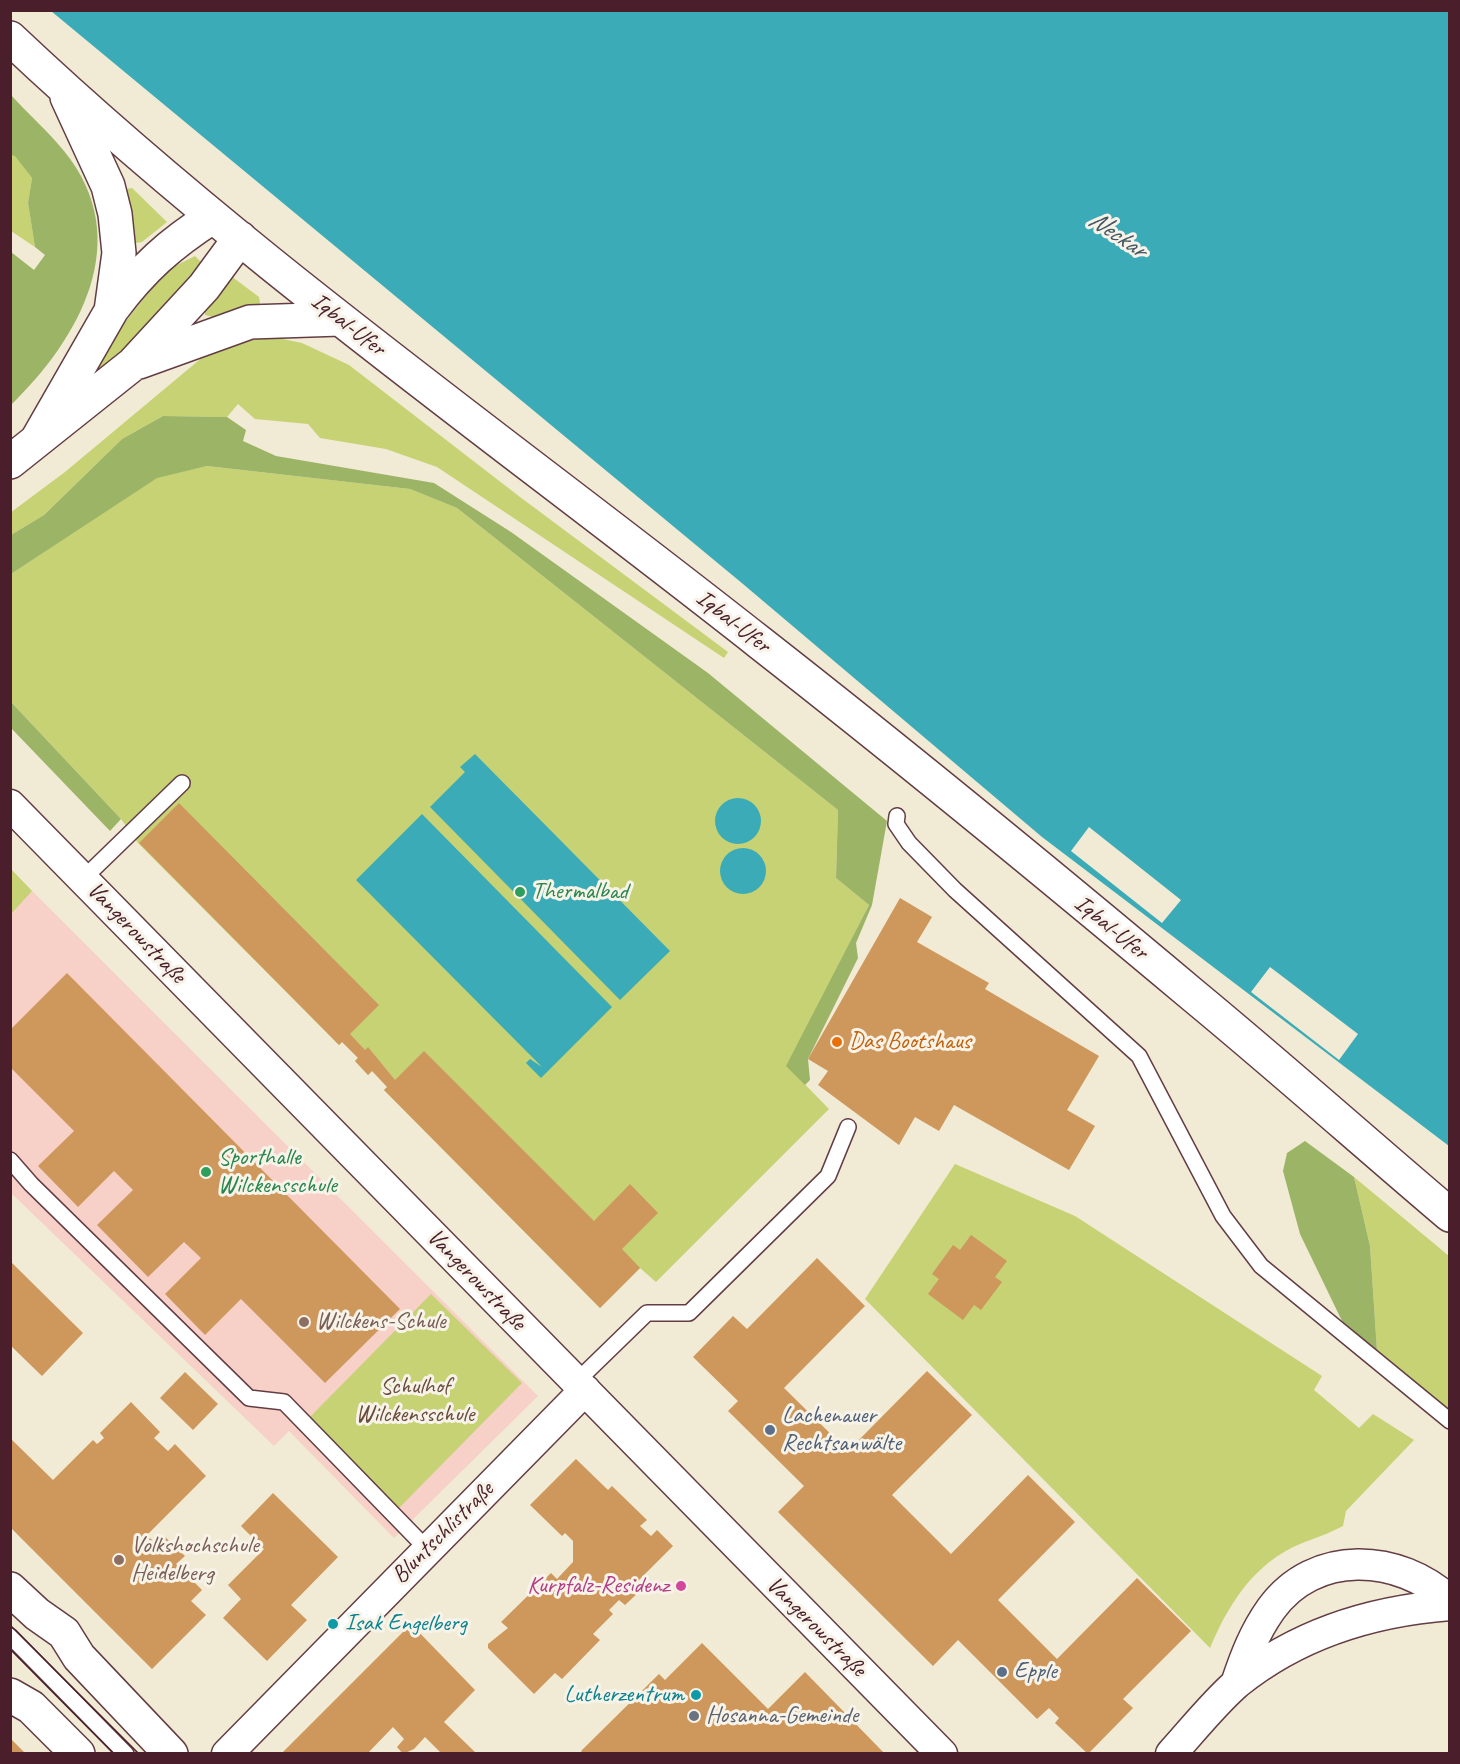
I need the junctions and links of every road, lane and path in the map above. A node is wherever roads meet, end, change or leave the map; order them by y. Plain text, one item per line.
1 (10, 38) edge
2 (62, 87) junction
3 (212, 217) junction
4 (240, 238) junction
5 (111, 311) junction
6 (340, 320) junction
7 (133, 364) junction
8 (37, 440) junction
9 (10, 462) edge
10 (182, 783) dead end
11 (10, 805) edge
12 (897, 816) dead end
13 (83, 879) junction
14 (848, 1127) dead end
15 (10, 1160) edge
16 (1449, 1215) edge
17 (581, 1386) junction
18 (1449, 1421) edge
19 (427, 1549) junction
20 (10, 1589) edge
21 (1449, 1603) edge
22 (10, 1636) edge
23 (1236, 1684) junction
24 (10, 1695) edge
25 (78, 1754) edge
26 (126, 1754) edge
27 (171, 1754) edge
28 (227, 1754) edge
29 (942, 1754) edge
30 (1171, 1754) edge

1 - 2 main road, Iqbal-Ufer
2 - 3 main road, Iqbal-Ufer
2 - 5 main road
3 - 4 main road, Iqbal-Ufer
3 - 5 main road
4 - 6 main road, Iqbal-Ufer
4 - 7 main road
5 - 8 main road
6 - 7 main road
6 - 16 main road, Iqbal-Ufer
7 - 8 main road
8 - 9 main road
10 - 13 lane
11 - 13 street, Vangerowstraße
12 - 18 lane
13 - 17 street, Vangerowstraße
14 - 17 lane
15 - 19 lane
17 - 19 street, Bluntschlistraße
17 - 29 street, Vangerowstraße
19 - 28 street, Bluntschlistraße
20 - 27 main road
21 - 23 street
21 - 23 street
22 - 26 lane
23 - 30 street
24 - 25 main road

